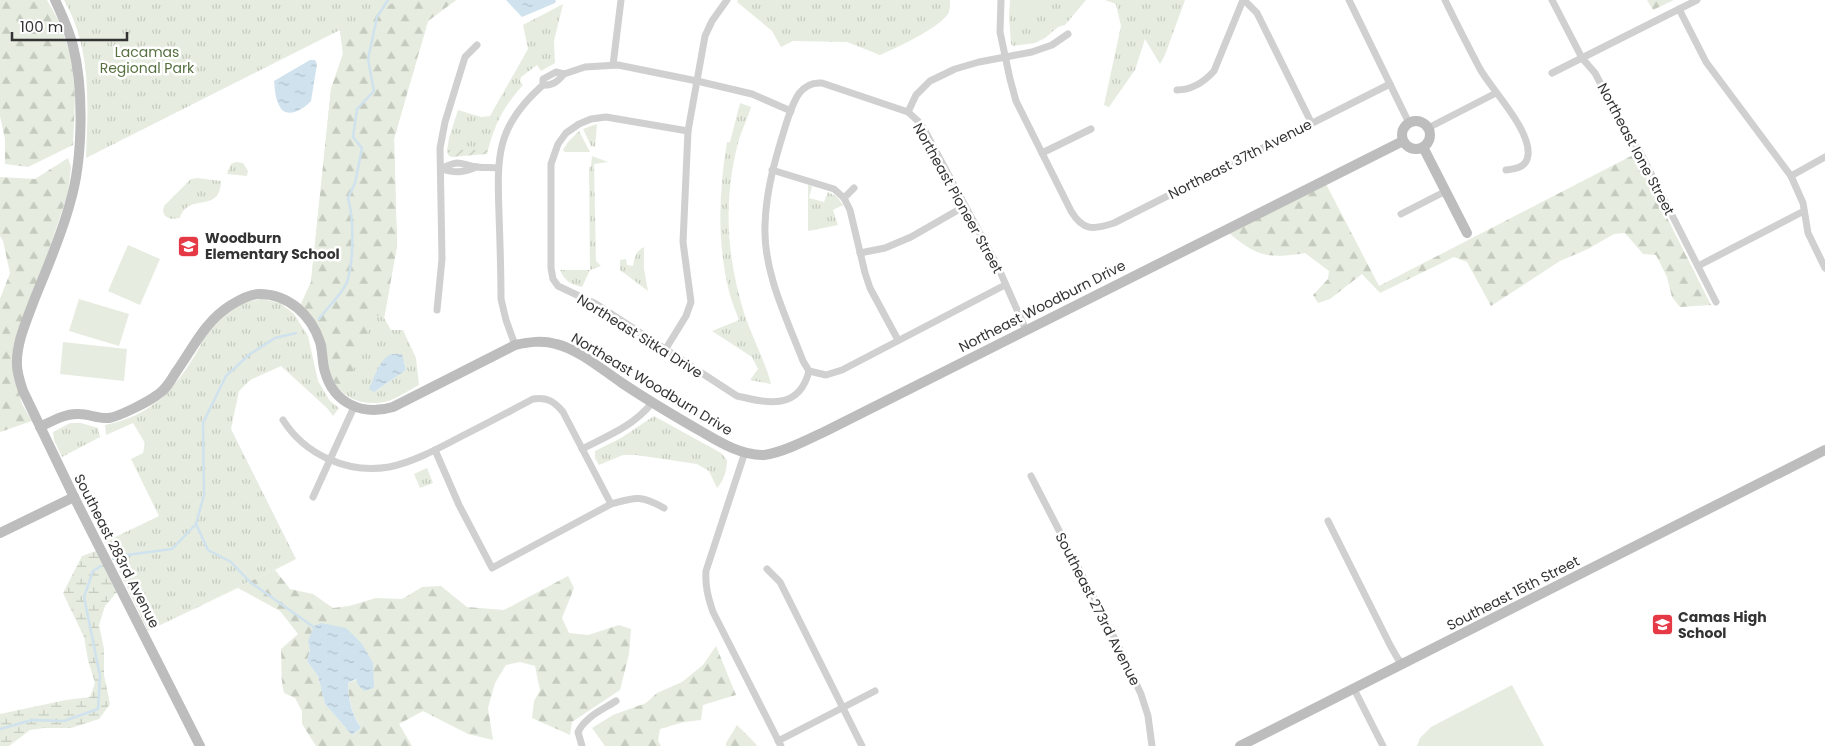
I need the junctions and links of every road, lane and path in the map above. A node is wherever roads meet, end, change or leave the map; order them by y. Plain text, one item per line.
1 (55, 0) edge
2 (622, 0) edge
3 (727, 0) edge
4 (1001, 0) edge
5 (1244, 0) edge
6 (1349, 0) edge
7 (1445, 0) edge
8 (1552, 0) edge
9 (1698, 0) edge
10 (1679, 9) junction
11 (1068, 34) dead end
12 (477, 45) dead end
13 (1005, 57) junction
14 (1582, 58) junction
15 (613, 65) junction
16 (1552, 73) dead end
17 (697, 81) junction
18 (1390, 84) junction
19 (1177, 90) dead end
20 (1496, 93) junction
21 (791, 110) junction
22 (908, 112) junction
23 (1311, 122) junction
24 (1410, 123) junction
25 (1428, 128) junction
26 (1091, 129) dead end
27 (688, 131) junction
28 (1403, 141) junction
29 (1423, 147) junction
30 (1042, 153) junction
31 (1825, 157) edge
32 (498, 168) junction
33 (441, 169) junction
34 (772, 170) junction
35 (1506, 170) dead end
36 (1790, 176) junction
37 (854, 188) dead end
38 (1446, 191) junction
39 (844, 198) junction
40 (965, 206) junction
41 (1804, 211) junction
42 (1401, 214) dead end
43 (1467, 233) dead end
44 (860, 253) junction
45 (1698, 266) junction
46 (1825, 268) edge
47 (1005, 285) junction
48 (1716, 302) dead end
49 (437, 310) dead end
50 (1026, 330) junction
51 (898, 340) junction
52 (515, 346) junction
53 (665, 350) junction
54 (809, 371) junction
55 (652, 403) junction
56 (354, 407) junction
57 (283, 420) dead end
58 (40, 427) junction
59 (582, 449) junction
60 (435, 450) junction
61 (1825, 450) edge
62 (745, 452) junction
63 (329, 460) junction
64 (1030, 476) dead end
65 (74, 497) junction
66 (313, 497) dead end
67 (611, 504) junction
68 (664, 508) dead end
69 (1328, 521) dead end
70 (0, 533) edge
71 (767, 569) dead end
72 (1404, 664) junction
73 (1354, 689) junction
74 (875, 691) dead end
75 (616, 701) dead end
76 (843, 708) junction
77 (780, 743) edge
78 (200, 746) edge
79 (582, 746) edge
80 (862, 746) edge
81 (1152, 746) edge
82 (1240, 746) edge
83 (1383, 746) edge

1 - 58 street, Southeast 283rd Avenue
2 - 15 street
3 - 17 street
4 - 13 street
5 - 19 street
5 - 23 street
6 - 18 street
7 - 20 street
8 - 14 street, Northeast Ione Street
9 - 10 street
10 - 14 street
10 - 36 street
11 - 13 street
12 - 33 street
13 - 22 street
13 - 30 street
14 - 16 street
14 - 45 street, Northeast Ione Street
15 - 17 street
15 - 32 street
17 - 21 street
17 - 27 street
18 - 23 street, Northeast 37th Avenue
18 - 24 street
20 - 25 street
20 - 35 street
21 - 22 street, Northeast Pioneer Street
21 - 34 street, Northeast Pioneer Street
22 - 40 street, Northeast Pioneer Street
23 - 30 street, Northeast 37th Avenue
24 - 25 street
24 - 28 street
25 - 29 street
26 - 30 street
27 - 53 street
27 - 53 street, Northeast Sitka Drive
28 - 29 street
28 - 50 street, Northeast Woodburn Drive
29 - 38 street
31 - 36 street
32 - 33 street
32 - 52 street
33 - 49 street
34 - 39 street
34 - 54 street, Northeast Pioneer Street
36 - 41 street
37 - 39 street
38 - 42 street
38 - 43 street
39 - 44 street
40 - 44 street
40 - 47 street, Northeast Pioneer Street
41 - 45 street
41 - 46 street
44 - 51 street
45 - 48 street, Northeast Ione Street
47 - 50 street, Northeast Pioneer Street
47 - 51 street
50 - 62 street, Northeast Woodburn Drive
51 - 54 street
52 - 55 street, Northeast Woodburn Drive
52 - 56 street, Northeast Woodburn Drive
53 - 54 street, Northeast Sitka Drive
55 - 59 street
55 - 62 street, Northeast Woodburn Drive
56 - 58 street, Northeast Woodburn Drive
56 - 63 street
57 - 63 street
58 - 65 street, Southeast 283rd Avenue
59 - 60 street
59 - 67 street
60 - 63 street
60 - 67 street
61 - 72 street, Southeast 15th Street
62 - 77 street
63 - 66 street
64 - 81 street, Southeast 273rd Avenue
65 - 70 street
65 - 78 street, Southeast 283rd Avenue
67 - 68 street
69 - 72 street
71 - 76 street
72 - 73 street, Southeast 15th Street
73 - 82 street, Southeast 15th Street
73 - 83 street
74 - 76 street
75 - 79 street
76 - 77 street
76 - 80 street

